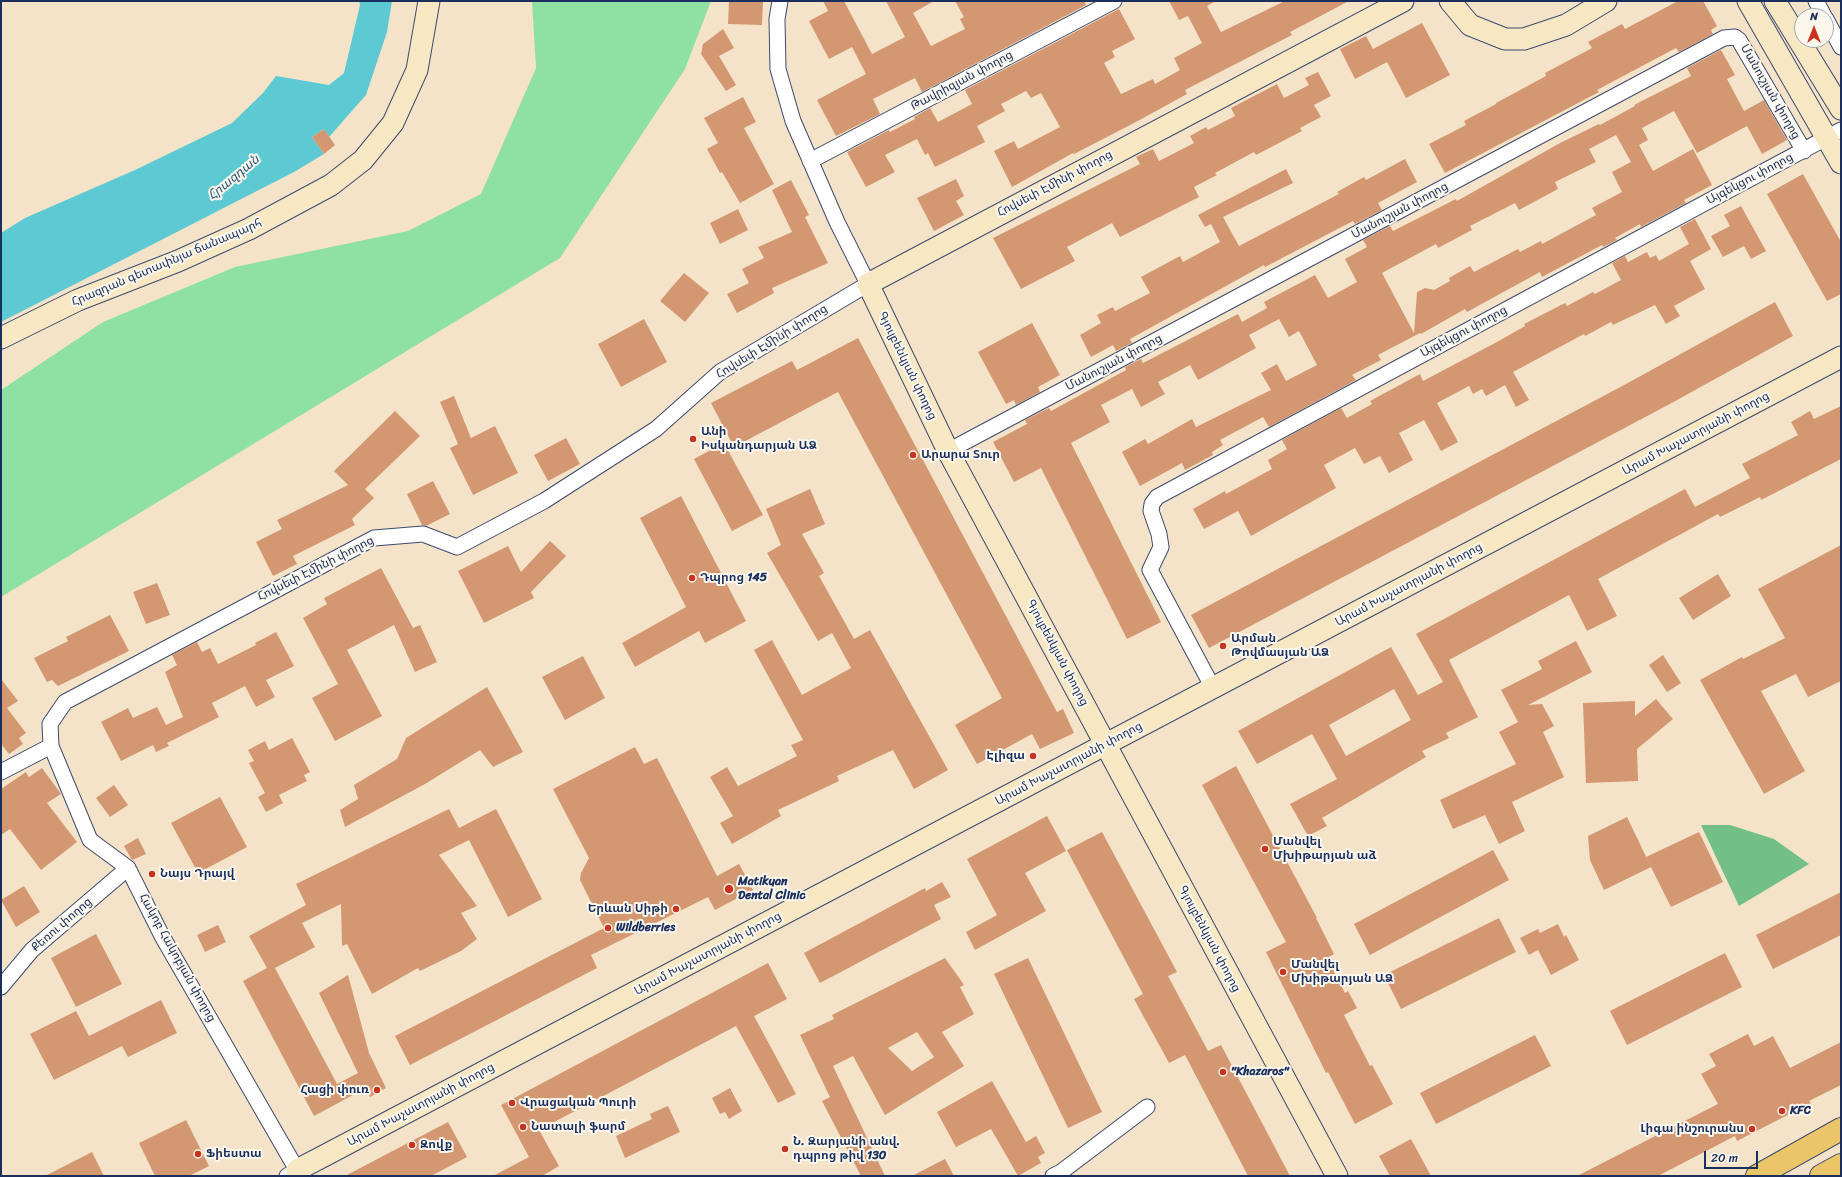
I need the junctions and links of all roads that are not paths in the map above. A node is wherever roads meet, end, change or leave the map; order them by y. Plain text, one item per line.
1 (429, 1) edge
2 (780, 1) edge
3 (1114, 1) edge
4 (1402, 1) edge
5 (1450, 1) edge
6 (1606, 1) edge
7 (1748, 1) edge
8 (1776, 1) edge
9 (1834, 34) edge
10 (1841, 47) edge
11 (1841, 109) edge
12 (1834, 134) edge
13 (1804, 150) junction
14 (810, 161) junction
15 (1841, 163) edge
16 (868, 284) junction
17 (1, 338) edge
18 (1841, 357) edge
19 (948, 451) junction
20 (1213, 688) junction
21 (1105, 745) junction
22 (51, 746) junction
23 (1, 772) edge
24 (128, 868) junction
25 (1, 987) edge
26 (1147, 1107) dead end
27 (1841, 1129) edge
28 (1841, 1166) edge
29 (295, 1174) edge
30 (1053, 1176) edge
31 (1337, 1176) edge
32 (1757, 1176) edge
33 (1821, 1176) edge

1 - 17 street, Հրազդան գետափնյա ճանապարհ
2 - 14 street, Գյուլբենկյան փողոց
3 - 14 street, Թավրիզյան փողոց
4 - 16 street, Հովսեփ Էմինի փողոց
5 - 6 street
7 - 12 street
8 - 11 street
9 - 10 street
12 - 13 street, Այգեկցու փողոց
12 - 15 street
13 - 19 street, Մանուշյան փողոց
13 - 20 street, Այգեկցու փողոց
14 - 16 street, Գյուլբենկյան փողոց
16 - 19 street, Գյուլբենկյան փողոց
16 - 22 street, Հովսեփ Էմինի փողոց
18 - 20 street, Արամ Խաչատրյանի փողոց
19 - 21 street, Գյուլբենկյան փողոց
20 - 21 street, Արամ Խաչատրյանի փողոց
21 - 29 street, Արամ Խաչատրյանի փողոց
21 - 31 street, Գյուլբենկյան փողոց
22 - 23 street
22 - 24 street, Հակոբ Հակոբյան փողոց
24 - 25 street, Քեռու փողոց
24 - 29 street, Հակոբ Հակոբյան փողոց
26 - 30 street
27 - 32 main road
28 - 33 main road

